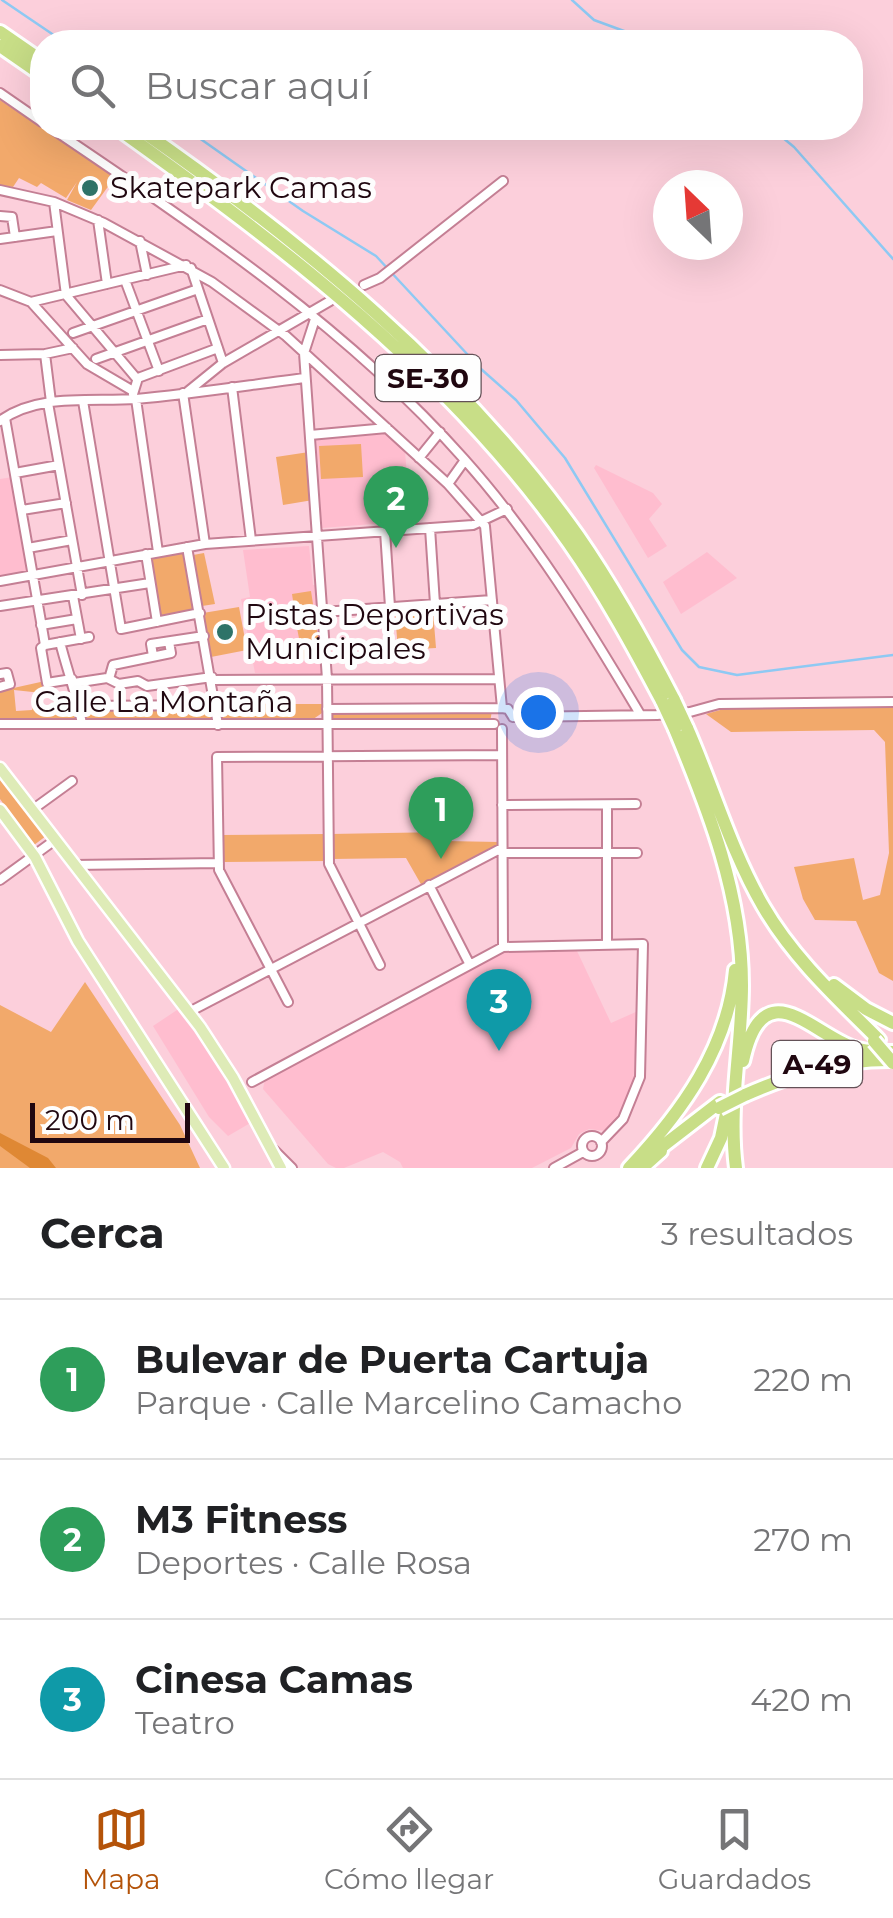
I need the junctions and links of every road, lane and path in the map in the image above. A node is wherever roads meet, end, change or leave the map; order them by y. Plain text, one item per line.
1 (0, 32) edge
2 (0, 46) edge
3 (30, 53) edge
4 (30, 67) edge
5 (0, 93) edge
6 (30, 114) edge
7 (69, 140) edge
8 (133, 140) edge
9 (154, 140) edge
10 (503, 182) dead end
11 (0, 190) edge
12 (54, 202) junction
13 (0, 216) edge
14 (98, 220) junction
15 (57, 231) junction
16 (15, 237) junction
17 (0, 239) edge
18 (140, 241) junction
19 (188, 267) junction
20 (147, 274) junction
21 (124, 280) junction
22 (107, 284) junction
23 (364, 285) dead end
24 (198, 288) junction
25 (0, 290) edge
26 (66, 295) junction
27 (330, 301) dead end
28 (32, 302) junction
29 (136, 310) junction
30 (311, 316) junction
31 (208, 319) junction
32 (92, 325) junction
33 (278, 330) junction
34 (74, 333) dead end
35 (147, 340) junction
36 (73, 348) junction
37 (218, 348) junction
38 (114, 352) junction
39 (45, 354) junction
40 (304, 354) junction
41 (0, 356) edge
42 (96, 359) dead end
43 (223, 363) junction
44 (159, 371) junction
45 (305, 378) junction
46 (137, 379) junction
47 (200, 387) junction
48 (232, 387) junction
49 (185, 393) junction
50 (134, 396) junction
51 (83, 401) junction
52 (50, 402) junction
53 (2, 420) edge
54 (388, 428) junction
55 (440, 432) junction
56 (310, 435) junction
57 (419, 458) junction
58 (465, 460) junction
59 (59, 465) junction
60 (15, 473) junction
61 (448, 484) junction
62 (66, 503) junction
63 (506, 509) junction
64 (22, 510) junction
65 (484, 522) junction
66 (430, 528) junction
67 (386, 531) junction
68 (317, 535) junction
69 (72, 540) junction
70 (251, 540) junction
71 (206, 544) junction
72 (187, 547) junction
73 (28, 548) junction
74 (158, 552) junction
75 (146, 554) junction
76 (110, 561) junction
77 (77, 567) junction
78 (32, 575) junction
79 (0, 581) edge
80 (150, 583) junction
81 (115, 589) junction
82 (77, 596) junction
83 (37, 600) junction
84 (492, 600) junction
85 (435, 604) junction
86 (0, 606) edge
87 (390, 606) junction
88 (323, 612) junction
89 (200, 613) junction
90 (76, 619) junction
91 (157, 622) junction
92 (42, 625) junction
93 (204, 636) junction
94 (60, 642) junction
95 (45, 645) junction
96 (0, 674) edge
97 (109, 678) junction
98 (212, 679) junction
99 (497, 679) junction
100 (327, 680) junction
101 (73, 681) junction
102 (0, 687) edge
103 (668, 701) junction
104 (893, 702) edge
105 (216, 705) junction
106 (78, 706) junction
107 (499, 709) junction
108 (327, 711) junction
109 (640, 714) junction
110 (513, 717) junction
111 (0, 724) edge
112 (82, 724) junction
113 (218, 724) junction
114 (309, 725) junction
115 (327, 725) junction
116 (498, 727) junction
117 (681, 728) junction
118 (502, 756) junction
119 (327, 757) junction
120 (0, 768) edge
121 (72, 781) dead end
122 (636, 804) dead end
123 (502, 805) junction
124 (606, 805) junction
125 (0, 810) edge
126 (32, 810) junction
127 (728, 835) junction
128 (55, 840) junction
129 (502, 851) junction
130 (606, 852) junction
131 (638, 853) dead end
132 (34, 857) junction
133 (218, 864) junction
134 (74, 865) junction
135 (726, 868) junction
136 (0, 880) edge
137 (751, 883) junction
138 (428, 885) junction
139 (358, 922) junction
140 (607, 944) junction
141 (503, 947) junction
142 (469, 963) junction
143 (380, 964) dead end
144 (271, 969) junction
145 (288, 1002) dead end
146 (189, 1012) junction
147 (893, 1023) edge
148 (877, 1040) junction
149 (738, 1053) junction
150 (893, 1058) edge
151 (233, 1078) junction
152 (252, 1082) junction
153 (244, 1097) junction
154 (733, 1123) junction
155 (601, 1142) junction
156 (270, 1147) junction
157 (584, 1152) junction
158 (224, 1168) edge
159 (282, 1168) edge
160 (292, 1168) edge
161 (554, 1168) edge
162 (629, 1168) edge
163 (640, 1168) edge
164 (706, 1168) edge
165 (736, 1168) edge

1 - 3 highway
2 - 4 highway
5 - 6 street
7 - 30 street
8 - 103 highway, SE-30
9 - 103 highway, SE-30
10 - 23 street
11 - 12 street
12 - 14 street
12 - 15 street
13 - 16 street
14 - 18 street
14 - 22 street
15 - 16 street
15 - 26 street
16 - 17 street
18 - 19 street
18 - 20 street
19 - 20 street
19 - 24 street
19 - 33 street
20 - 21 street
21 - 22 street
21 - 29 street
22 - 26 street
24 - 29 street
24 - 31 street
25 - 28 street
26 - 28 street
26 - 32 street
27 - 30 street
28 - 36 street
29 - 32 street
29 - 35 street
30 - 33 street
30 - 40 street
30 - 55 street
31 - 35 street
31 - 37 street
32 - 34 street
32 - 38 street
33 - 40 street
33 - 43 street
35 - 38 street
35 - 44 street
36 - 39 street
36 - 50 street
37 - 43 street
37 - 44 street
38 - 42 street
38 - 46 street
39 - 41 street
39 - 52 street
40 - 45 street
40 - 54 street
43 - 47 street
44 - 46 street
45 - 48 street
45 - 56 street
46 - 50 street
47 - 48 street
47 - 49 street
48 - 70 street
49 - 50 street
49 - 71 street
50 - 51 street
50 - 74 street
51 - 52 street
51 - 76 street
52 - 53 street
52 - 59 street
53 - 60 street
54 - 56 street
54 - 57 street
55 - 57 street
55 - 58 street
56 - 68 street
57 - 61 street
58 - 61 street
58 - 63 street
59 - 60 street
59 - 62 street
60 - 64 street
61 - 65 street
62 - 64 street
62 - 69 street
63 - 65 street
63 - 109 street
64 - 73 street
65 - 66 street
65 - 84 street
66 - 67 street
66 - 85 street
67 - 68 street
67 - 87 street
68 - 70 street
68 - 88 street
69 - 73 street
69 - 77 street
70 - 71 street
71 - 72 street
72 - 74 street
72 - 89 street
73 - 78 street
74 - 75 street
75 - 76 street
75 - 80 street
76 - 77 street
76 - 81 street
77 - 78 street
77 - 82 street
78 - 79 street
78 - 83 street
80 - 81 street
80 - 91 street
81 - 82 street
81 - 91 street
82 - 83 street
82 - 90 street
83 - 86 street
83 - 92 street
84 - 85 street
84 - 99 street
85 - 87 street
87 - 88 street
88 - 100 street
89 - 91 street
89 - 93 street
90 - 92 street
90 - 94 street
92 - 95 street
93 - 97 street
93 - 98 street
94 - 95 street
94 - 101 street
95 - 101 street
96 - 102 street
97 - 98 street
97 - 101 street
98 - 100 street
98 - 105 street
99 - 100 street
99 - 107 street
100 - 108 street
101 - 106 street
103 - 117 highway, SE-30, bridge
104 - 109 street
105 - 106 street, Calle La Montaña
105 - 113 street
106 - 112 street
107 - 108 street
107 - 110 street
107 - 116 street
108 - 114 street
108 - 115 street
109 - 110 street
110 - 116 street
111 - 112 street, Calle La Montaña
112 - 113 street, Calle La Montaña
113 - 114 street, Calle La Montaña
114 - 115 street, Calle La Montaña
115 - 116 street, Calle La Montaña
115 - 119 street
116 - 118 street
117 - 127 highway, SE-30
117 - 135 highway, SE-30
118 - 119 street
118 - 123 street
119 - 133 street
119 - 139 street
120 - 126 main road
121 - 126 street
122 - 124 street
123 - 124 street
123 - 129 street
124 - 130 street
125 - 132 main road
126 - 128 main road
127 - 137 highway, SE-30
127 - 148 highway
128 - 132 street
128 - 134 main road
129 - 130 street
129 - 138 street
129 - 141 street
130 - 131 street
130 - 140 street
132 - 136 street
132 - 158 main road
133 - 134 street
133 - 144 street
134 - 146 main road
135 - 149 highway, SE-30
135 - 162 highway
137 - 147 highway
137 - 148 highway, SE-30
138 - 139 street
138 - 142 street
139 - 143 street
139 - 144 street
140 - 141 street
140 - 155 street
141 - 142 street
142 - 152 street
144 - 145 street
144 - 146 street
146 - 151 main road
148 - 150 highway, SE-30, bridge
149 - 154 highway, SE-30
149 - 164 highway
150 - 154 highway
150 - 163 highway, A-49, bridge
151 - 152 street
151 - 153 main road
152 - 153 street
153 - 156 main road
154 - 165 highway, SE-30
155 - 157 street
155 - 157 street
156 - 159 main road
156 - 160 street
157 - 161 street

